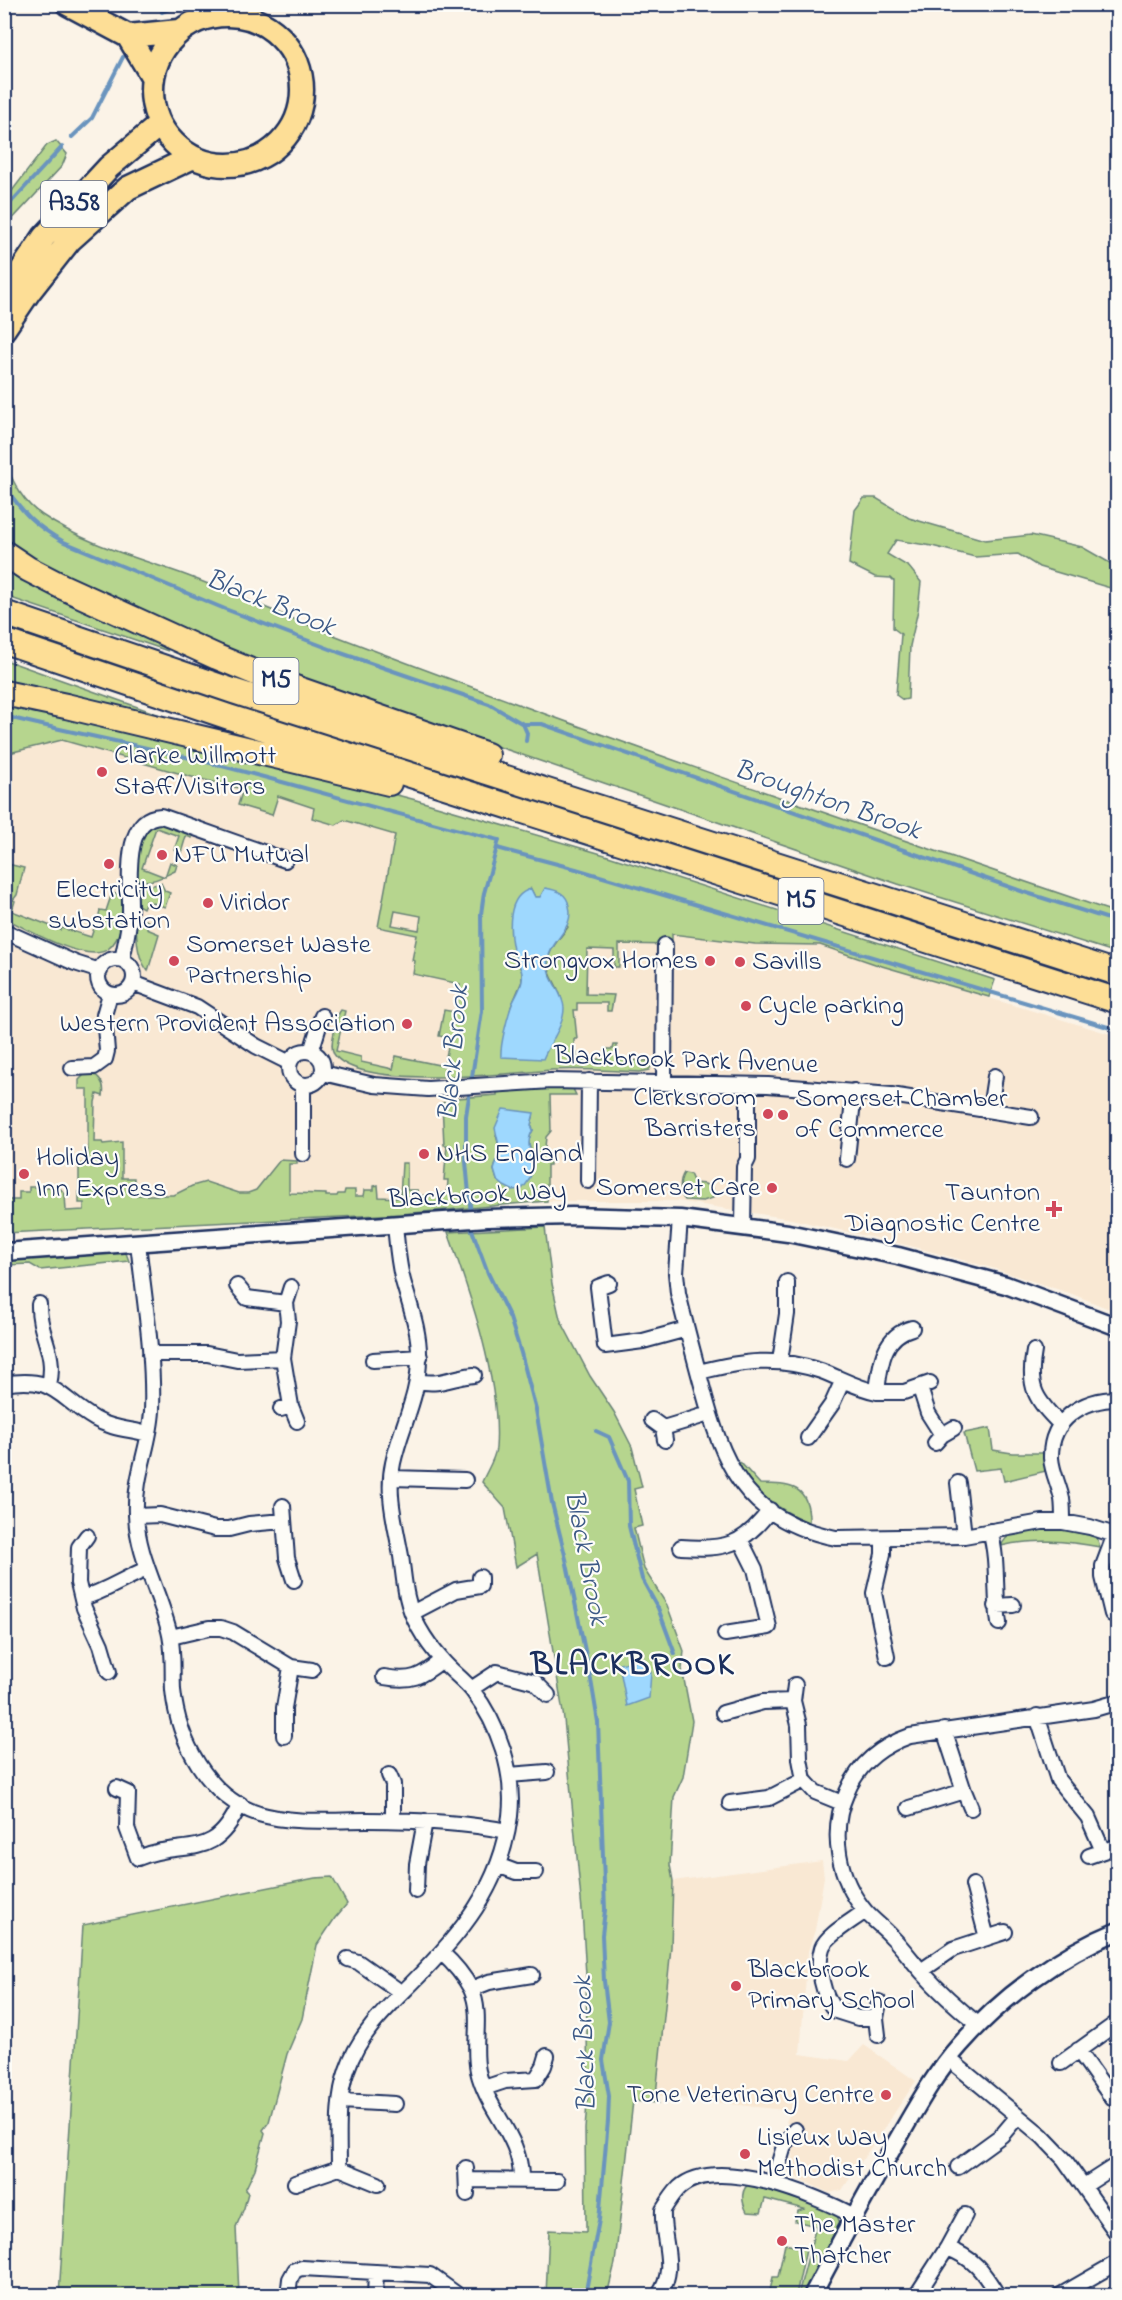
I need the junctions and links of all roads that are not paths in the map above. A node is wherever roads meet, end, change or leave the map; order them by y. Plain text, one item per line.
1 (68, 4) edge
2 (179, 31) junction
3 (128, 36) junction
4 (152, 76) junction
5 (159, 125) junction
6 (191, 158) junction
7 (4, 296) edge
8 (4, 328) edge
9 (4, 553) edge
10 (4, 613) edge
11 (4, 641) edge
12 (4, 693) edge
13 (555, 793) junction
14 (486, 799) junction
15 (285, 860) dead end
16 (4, 931) edge
17 (665, 945) dead end
18 (123, 960) junction
19 (100, 971) junction
20 (1118, 973) edge
21 (133, 983) junction
22 (110, 994) junction
23 (1118, 1001) edge
24 (322, 1016) dead end
25 (311, 1052) junction
26 (290, 1063) junction
27 (72, 1068) dead end
28 (323, 1073) junction
29 (995, 1076) dead end
30 (589, 1081) junction
31 (664, 1082) junction
32 (303, 1085) junction
33 (748, 1085) junction
34 (854, 1091) junction
35 (990, 1109) junction
36 (1031, 1117) dead end
37 (303, 1154) dead end
38 (847, 1159) dead end
39 (588, 1181) dead end
40 (680, 1219) junction
41 (395, 1225) junction
42 (743, 1226) junction
43 (138, 1243) junction
44 (4, 1252) edge
45 (787, 1282) dead end
46 (598, 1285) dead end
47 (237, 1286) dead end
48 (291, 1287) dead end
49 (286, 1304) junction
50 (36, 1311) dead end
51 (1118, 1327) edge
52 (687, 1329) junction
53 (912, 1329) dead end
54 (606, 1346) junction
55 (591, 1348) dead end
56 (150, 1354) junction
57 (420, 1357) junction
58 (283, 1358) junction
59 (1029, 1359) dead end
60 (780, 1361) junction
61 (383, 1363) dead end
62 (699, 1372) junction
63 (474, 1375) dead end
64 (417, 1381) junction
65 (842, 1382) junction
66 (4, 1384) edge
67 (49, 1385) junction
68 (877, 1392) junction
69 (1118, 1400) edge
70 (709, 1413) junction
71 (297, 1421) dead end
72 (1061, 1425) junction
73 (660, 1429) dead end
74 (148, 1434) junction
75 (944, 1435) dead end
76 (808, 1438) dead end
77 (391, 1478) junction
78 (458, 1483) dead end
79 (962, 1488) dead end
80 (283, 1506) dead end
81 (770, 1510) junction
82 (136, 1516) junction
83 (283, 1521) junction
84 (1063, 1522) junction
85 (990, 1531) junction
86 (1116, 1535) edge
87 (964, 1536) junction
88 (883, 1538) junction
89 (741, 1541) junction
90 (78, 1542) dead end
91 (681, 1547) dead end
92 (147, 1569) junction
93 (287, 1574) dead end
94 (484, 1585) dead end
95 (81, 1598) junction
96 (1013, 1605) dead end
97 (996, 1606) junction
98 (412, 1613) junction
99 (1112, 1614) dead end
100 (999, 1623) dead end
101 (725, 1634) dead end
102 (171, 1637) junction
103 (887, 1657) dead end
104 (442, 1660) junction
105 (291, 1667) junction
106 (312, 1670) dead end
107 (109, 1672) dead end
108 (393, 1682) dead end
109 (795, 1685) dead end
110 (471, 1689) junction
111 (548, 1695) dead end
112 (793, 1701) junction
113 (1118, 1702) edge
114 (732, 1713) dead end
115 (1036, 1716) junction
116 (279, 1728) dead end
117 (944, 1730) junction
118 (547, 1772) dead end
119 (509, 1775) junction
120 (394, 1780) dead end
121 (804, 1780) junction
122 (126, 1791) dead end
123 (964, 1791) junction
124 (729, 1803) dead end
125 (842, 1803) junction
126 (240, 1804) junction
127 (909, 1808) dead end
128 (971, 1808) dead end
129 (393, 1820) junction
130 (425, 1821) junction
131 (507, 1831) junction
132 (1118, 1846) edge
133 (1103, 1851) junction
134 (1089, 1856) dead end
135 (500, 1866) junction
136 (536, 1872) dead end
137 (420, 1882) dead end
138 (973, 1885) dead end
139 (865, 1911) junction
140 (1118, 1931) edge
141 (1005, 1932) dead end
142 (987, 1938) junction
143 (442, 1953) junction
144 (355, 1958) dead end
145 (921, 1971) junction
146 (532, 1975) dead end
147 (471, 1989) junction
148 (402, 1993) junction
149 (879, 2002) dead end
150 (876, 2018) junction
151 (1118, 2022) edge
152 (979, 2025) junction
153 (878, 2035) dead end
154 (1078, 2050) junction
155 (546, 2056) dead end
156 (949, 2059) junction
157 (1061, 2063) dead end
158 (484, 2088) junction
159 (1112, 2098) dead end
160 (341, 2101) junction
161 (389, 2101) dead end
162 (1018, 2116) junction
163 (795, 2130) dead end
164 (1118, 2164) edge
165 (958, 2167) dead end
166 (339, 2168) junction
167 (521, 2181) junction
168 (557, 2181) dead end
169 (294, 2183) dead end
170 (773, 2183) junction
171 (378, 2184) dead end
172 (1084, 2186) junction
173 (467, 2194) dead end
174 (965, 2215) dead end
175 (854, 2216) junction
176 (1118, 2235) edge
177 (947, 2248) junction
178 (1118, 2262) edge
179 (376, 2272) junction
180 (288, 2295) edge
181 (375, 2295) edge
182 (459, 2295) edge
183 (658, 2295) edge
184 (812, 2295) edge
185 (916, 2295) edge
186 (998, 2295) edge
187 (1062, 2295) edge

1 - 3 highway
2 - 3 highway
2 - 4 highway
2 - 6 highway
3 - 4 highway
4 - 5 highway
5 - 6 highway
5 - 7 highway, A358
6 - 8 highway, A358
9 - 13 highway, M5
10 - 13 highway, M5
11 - 14 highway, M5
12 - 14 highway, M5
13 - 20 highway, M5
14 - 23 highway, M5
15 - 18 street
16 - 19 street
17 - 31 street
18 - 19 street
18 - 21 street
19 - 22 street
21 - 22 street
21 - 26 street
22 - 27 street
24 - 25 street
25 - 26 street
25 - 28 street
26 - 32 street
28 - 30 street, Blackbrook Park Avenue
28 - 32 street
29 - 35 street
30 - 31 street, Blackbrook Park Avenue
30 - 39 street
31 - 33 street, Blackbrook Park Avenue
32 - 37 street
33 - 34 street, Blackbrook Park Avenue
33 - 42 street
34 - 35 street, Blackbrook Park Avenue
34 - 38 street
35 - 36 street, Blackbrook Park Avenue
40 - 41 street, Blackbrook Way
40 - 42 street, Blackbrook Way
40 - 52 street
41 - 43 street, Blackbrook Way
41 - 57 street
42 - 51 street, Blackbrook Way
43 - 44 street, Blackbrook Way
43 - 56 street
45 - 60 street
46 - 54 street
47 - 49 street
48 - 49 street
49 - 58 street
50 - 67 street
52 - 54 street
52 - 62 street
53 - 68 street
54 - 55 street
56 - 58 street
56 - 74 street
57 - 61 street
57 - 64 street
58 - 71 street
59 - 72 street
60 - 62 street
60 - 65 street
62 - 70 street
63 - 64 street
64 - 77 street
65 - 68 street
65 - 76 street
66 - 67 street
67 - 74 street
68 - 75 street
69 - 72 street
70 - 73 street
70 - 81 street
72 - 84 street
74 - 82 street
77 - 78 street
77 - 98 street
79 - 87 street
80 - 83 street
81 - 88 street
81 - 89 street
82 - 83 street
82 - 92 street
83 - 93 street
84 - 85 street
84 - 86 street
85 - 87 street
85 - 97 street
86 - 99 street
87 - 88 street
88 - 103 street
89 - 91 street
89 - 101 street
90 - 95 street
92 - 95 street
92 - 102 street
94 - 98 street
95 - 107 street
96 - 97 street
97 - 100 street
98 - 104 street
102 - 105 street
102 - 126 street
104 - 108 street
104 - 110 street
105 - 106 street
105 - 116 street
109 - 112 street
110 - 111 street
110 - 119 street
112 - 114 street
112 - 121 street
113 - 115 street
115 - 117 street
115 - 133 street
117 - 123 street
117 - 125 street
118 - 119 street
119 - 131 street
120 - 129 street
121 - 124 street
121 - 125 street
122 - 126 street
123 - 127 street
123 - 128 street
125 - 139 street
126 - 129 street
129 - 130 street
130 - 131 street
130 - 137 street
131 - 135 street
132 - 133 street
133 - 134 street
135 - 136 street
135 - 143 street
138 - 142 street
139 - 145 street
139 - 150 street
140 - 152 street
141 - 142 street
142 - 145 street
143 - 147 street
143 - 148 street
144 - 148 street
145 - 152 street
146 - 147 street
147 - 158 street
148 - 160 street
149 - 150 street
150 - 153 street
151 - 154 street
152 - 156 street
154 - 157 street
154 - 159 street
155 - 158 street
156 - 162 street
156 - 175 street
158 - 167 street
160 - 161 street
160 - 166 street
162 - 165 street
162 - 172 street
163 - 170 street
164 - 172 street
166 - 169 street
166 - 171 street
167 - 168 street
167 - 173 street
170 - 175 street
170 - 183 street
172 - 176 street
174 - 177 street
175 - 184 street
177 - 185 street
177 - 186 street
178 - 187 street
179 - 180 street
179 - 181 street
179 - 182 street

